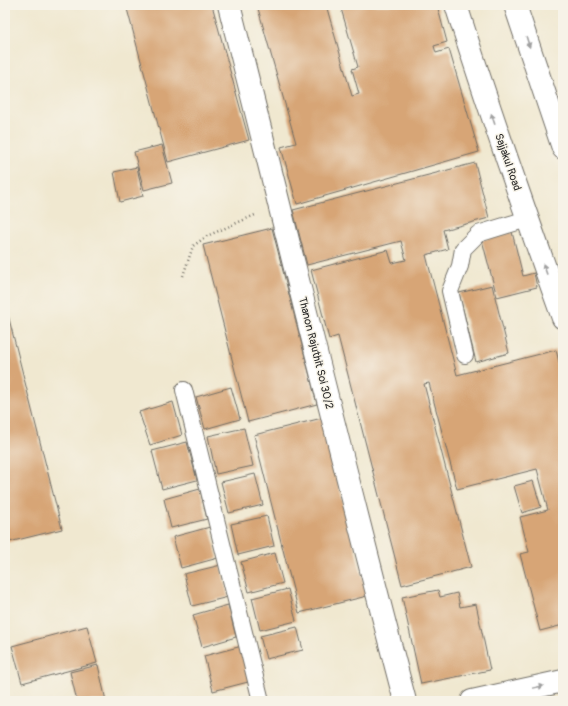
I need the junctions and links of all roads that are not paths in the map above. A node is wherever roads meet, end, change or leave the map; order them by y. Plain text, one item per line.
1 (229, 5) edge
2 (456, 5) edge
3 (515, 5) edge
4 (563, 148) edge
5 (527, 219) junction
6 (563, 318) edge
7 (465, 355) dead end
8 (184, 390) dead end
9 (563, 681) edge
10 (261, 701) edge
11 (404, 701) edge
12 (472, 701) edge

1 - 11 street, Thanon Rajuthit Soi 30/2
5 -> 2 street, Sajjakul Road
3 -> 4 street
6 -> 5 street, Sajjakul Road
5 - 7 lane
8 - 10 lane
12 -> 9 street

